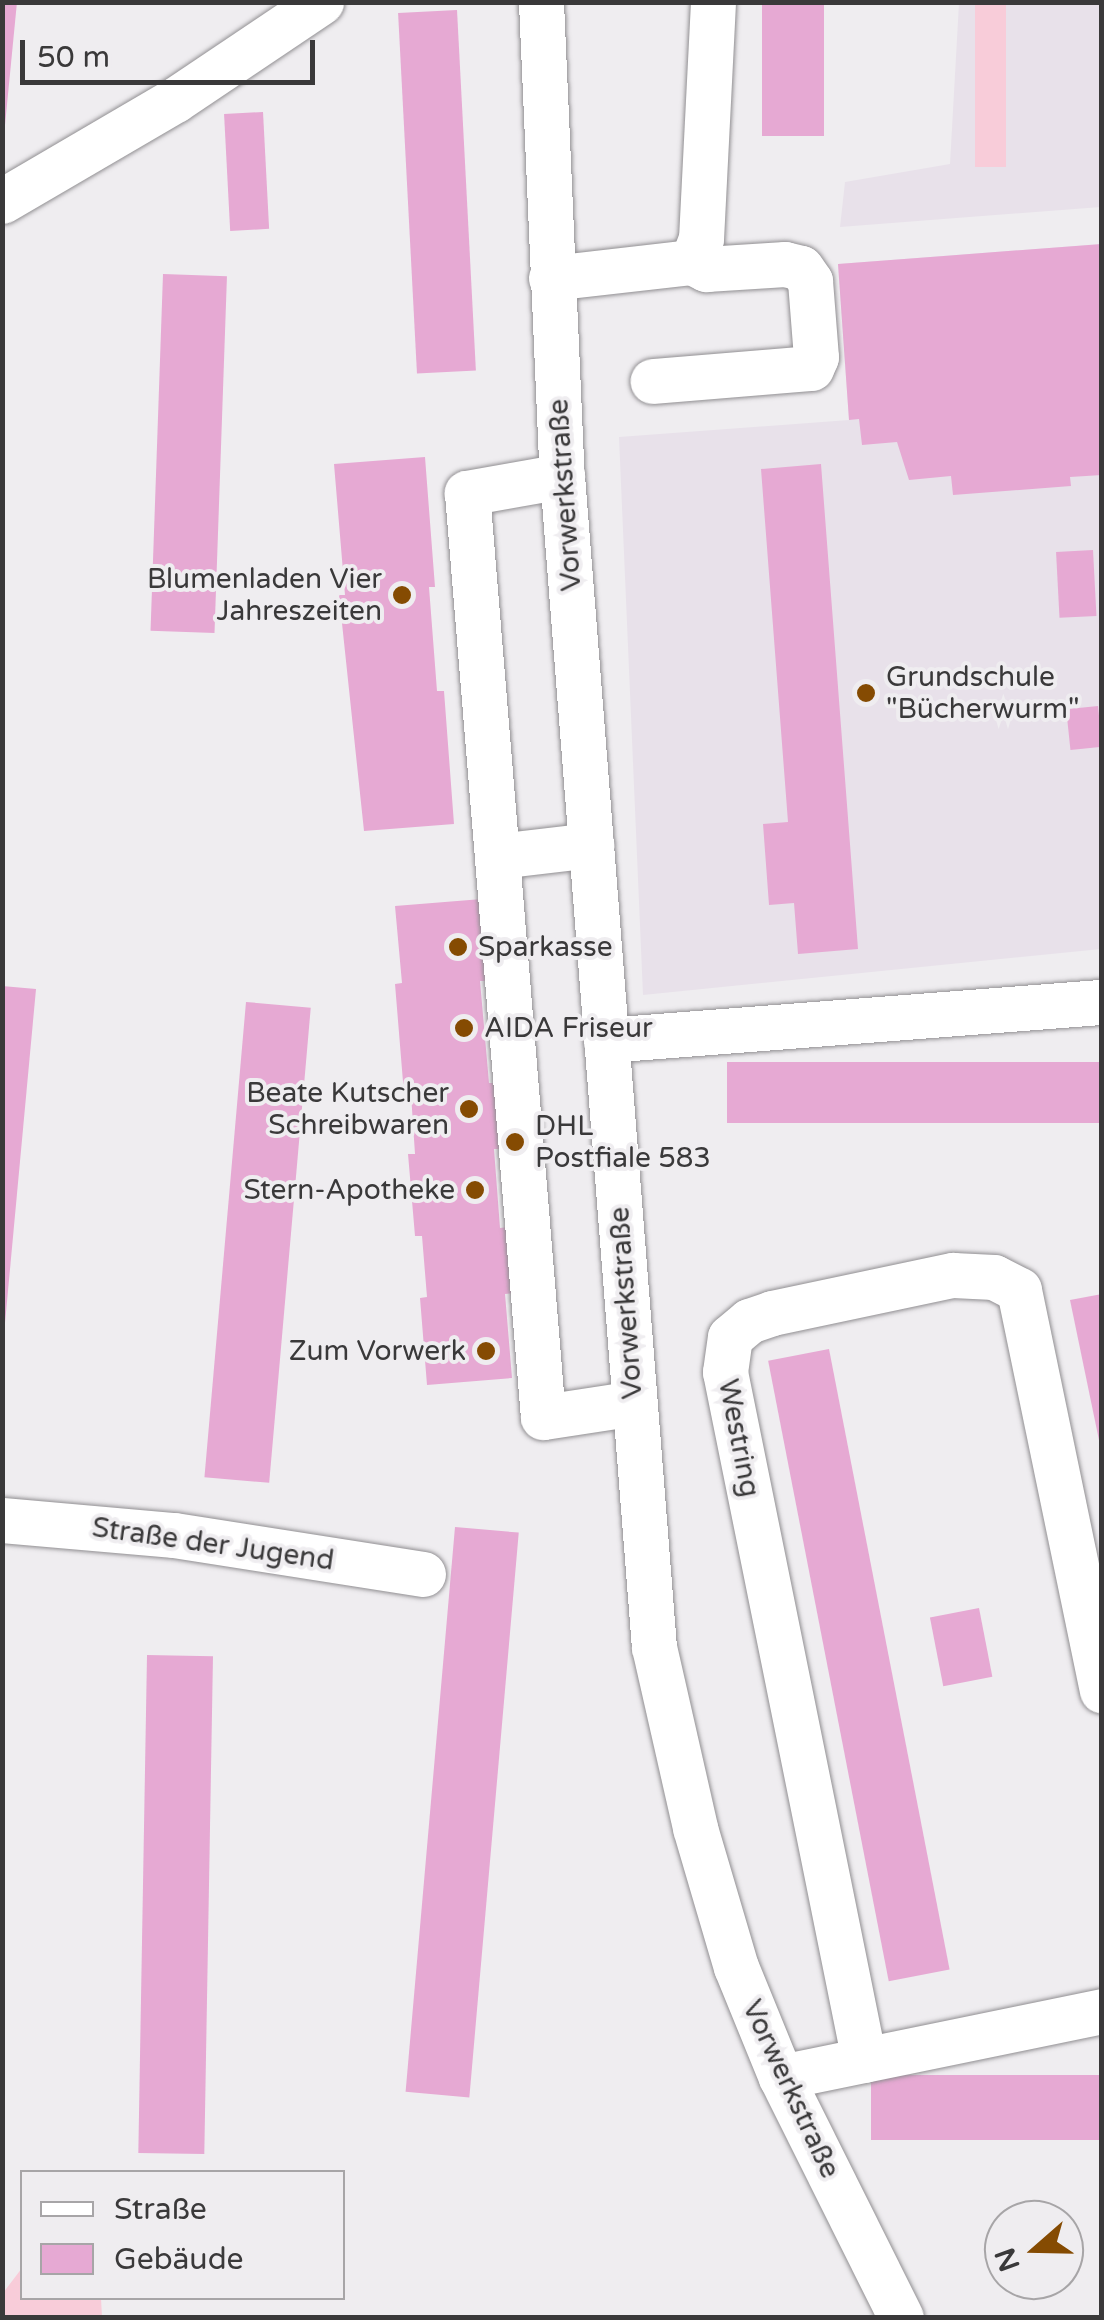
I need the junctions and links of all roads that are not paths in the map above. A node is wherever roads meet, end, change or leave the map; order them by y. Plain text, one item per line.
1 (321, 2) edge
2 (541, 2) edge
3 (713, 2) edge
4 (2, 201) edge
5 (692, 262) junction
6 (552, 278) junction
7 (653, 381) dead end
8 (562, 476) junction
9 (591, 845) junction
10 (498, 856) junction
11 (1102, 1002) edge
12 (606, 1040) junction
13 (634, 1403) junction
14 (2, 1520) edge
15 (423, 1574) dead end
16 (1102, 1690) edge
17 (1102, 2011) edge
18 (864, 2060) junction
19 (781, 2077) junction
20 (902, 2318) edge

1 - 4 street
2 - 6 street, Vorwerkstraße
3 - 5 street
5 - 6 street
5 - 7 street
6 - 8 street, Vorwerkstraße
8 - 9 street, Vorwerkstraße
8 - 10 street
9 - 10 street
9 - 12 street, Vorwerkstraße
10 - 13 street
11 - 12 street
12 - 13 street, Vorwerkstraße
13 - 19 street, Vorwerkstraße
14 - 15 street, Straße der Jugend
16 - 18 street, Westring
17 - 18 street
18 - 19 street
19 - 20 street, Vorwerkstraße

